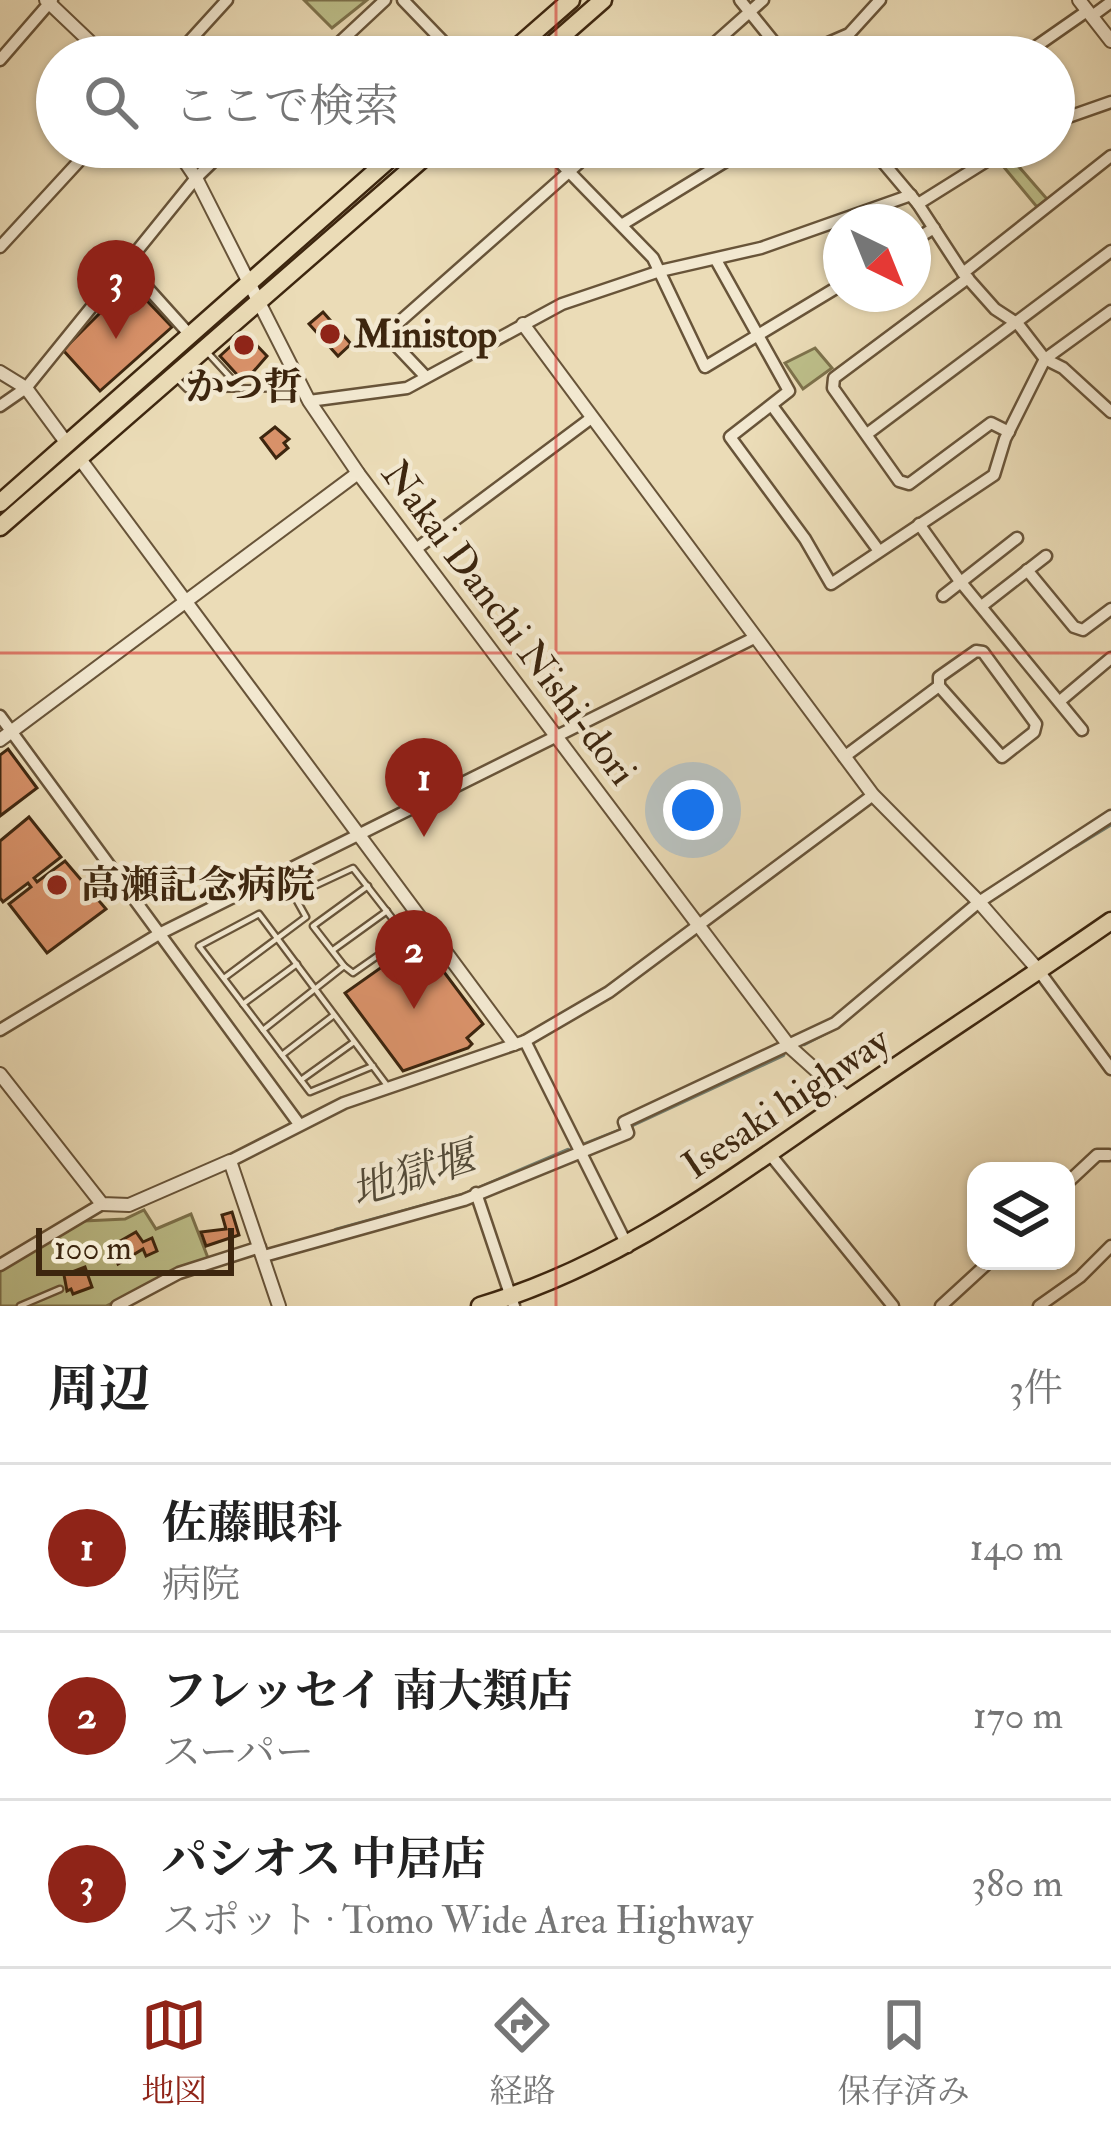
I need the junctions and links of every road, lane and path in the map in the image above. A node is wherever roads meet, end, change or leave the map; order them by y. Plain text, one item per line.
1 (227, 0) edge
2 (385, 0) edge
3 (403, 0) edge
4 (571, 0) edge
5 (603, 0) edge
6 (740, 0) edge
7 (764, 0) edge
8 (880, 0) edge
9 (49, 1) edge
10 (1111, 2) edge
11 (1086, 9) edge
12 (749, 14) junction
13 (85, 36) edge
14 (194, 36) edge
15 (347, 36) edge
16 (438, 36) edge
17 (530, 36) edge
18 (562, 36) edge
19 (723, 36) edge
20 (768, 36) edge
21 (844, 36) edge
22 (1049, 36) edge
23 (1111, 41) edge
24 (0, 60) edge
25 (1111, 102) edge
26 (1075, 115) edge
27 (1111, 156) edge
28 (73, 168) edge
29 (189, 168) edge
30 (206, 168) edge
31 (379, 168) edge
32 (412, 168) edge
33 (564, 168) edge
34 (573, 168) edge
35 (715, 168) edge
36 (887, 168) edge
37 (972, 168) edge
38 (568, 172) junction
39 (196, 178) junction
40 (914, 200) junction
41 (623, 224) junction
42 (934, 228) junction
43 (931, 230) edge
44 (0, 247) edge
45 (1111, 251) edge
46 (716, 260) junction
47 (126, 264) junction
48 (660, 271) junction
49 (966, 276) junction
50 (248, 283) junction
51 (823, 296) edge
52 (258, 302) junction
53 (1110, 314) edge
54 (523, 324) junction
55 (1018, 324) junction
56 (190, 335) junction
57 (756, 337) junction
58 (204, 349) junction
59 (1045, 359) junction
60 (0, 372) edge
61 (174, 376) junction
62 (426, 377) junction
63 (26, 388) junction
64 (241, 388) junction
65 (306, 394) junction
66 (0, 406) edge
67 (773, 406) junction
68 (1111, 412) edge
69 (590, 419) junction
70 (1010, 432) junction
71 (866, 434) junction
72 (74, 452) junction
73 (358, 472) junction
74 (0, 503) edge
75 (919, 524) junction
76 (0, 527) edge
77 (1017, 538) dead end
78 (416, 549) junction
79 (879, 550) junction
80 (1046, 556) dead end
81 (1027, 570) junction
82 (959, 580) junction
83 (943, 596) dead end
84 (187, 602) junction
85 (983, 605) junction
86 (1108, 617) edge
87 (754, 638) junction
88 (1111, 658) edge
89 (939, 686) junction
90 (1060, 701) junction
91 (0, 716) edge
92 (1082, 730) dead end
93 (6, 735) edge
94 (557, 736) junction
95 (844, 757) junction
96 (873, 795) junction
97 (1111, 816) edge
98 (357, 836) junction
99 (281, 873) junction
100 (368, 886) junction
101 (295, 895) junction
102 (979, 902) junction
103 (387, 911) junction
104 (306, 917) junction
105 (1111, 921) edge
106 (697, 924) junction
107 (313, 926) junction
108 (159, 934) junction
109 (278, 939) junction
110 (332, 951) junction
111 (297, 964) junction
112 (344, 966) junction
113 (1039, 971) junction
114 (224, 978) junction
115 (315, 989) junction
116 (243, 1004) junction
117 (334, 1015) junction
118 (0, 1030) edge
119 (263, 1030) junction
120 (354, 1042) junction
121 (520, 1042) junction
122 (790, 1046) junction
123 (281, 1054) junction
124 (373, 1066) junction
125 (1111, 1069) edge
126 (0, 1074) edge
127 (301, 1081) junction
128 (389, 1088) junction
129 (848, 1099) junction
130 (299, 1124) junction
131 (770, 1153) junction
132 (578, 1154) junction
133 (1110, 1155) edge
134 (230, 1161) junction
135 (1075, 1175) edge
136 (476, 1193) junction
137 (102, 1204) junction
138 (628, 1246) junction
139 (1111, 1246) edge
140 (262, 1251) junction
141 (0, 1265) edge
142 (980, 1270) edge
143 (59, 1289) dead end
144 (514, 1301) edge
145 (20, 1306) edge
146 (117, 1306) edge
147 (279, 1306) edge
148 (480, 1306) edge
149 (893, 1306) edge
150 (941, 1306) edge
151 (1039, 1306) edge

1 - 14 street
2 - 15 street
3 - 16 street
4 - 17 main road
5 - 18 main road
6 - 12 street
7 - 12 street
8 - 21 street
9 - 13 street
9 - 24 street
10 - 11 street
11 - 22 street
11 - 23 street
12 - 19 street
12 - 20 street
25 - 26 street
27 - 49 street
28 - 44 street
29 - 39 street, Nakai Danchi Nishi-dori
30 - 39 street
31 - 50 main road
32 - 52 main road
33 - 38 street
34 - 38 street
35 - 41 street
36 - 40 street
37 - 40 street
38 - 41 street
38 - 62 street
39 - 47 street
39 - 50 street, Nakai Danchi Nishi-dori
40 - 42 street
40 - 46 street
41 - 48 street
42 - 43 street
42 - 49 street
45 - 55 street
46 - 48 street
46 - 57 street
47 - 56 street
47 - 63 street
48 - 54 street
48 - 57 street
49 - 55 street
49 - 71 street
50 - 52 street, Nakai Danchi Nishi-dori
50 - 56 main road
51 - 57 street
52 - 58 main road
52 - 65 street, Nakai Danchi Nishi-dori
53 - 59 street
54 - 62 street
54 - 69 street
55 - 59 street
55 - 71 street
56 - 72 main road
57 - 67 street
58 - 61 main road
58 - 64 lane
59 - 68 street
59 - 70 street
60 - 63 street
61 - 64 lane
61 - 72 main road
62 - 65 street
63 - 66 street
63 - 72 street
64 - 65 lane
65 - 73 street, Nakai Danchi Nishi-dori
67 - 79 street
67 - 79 street
69 - 78 street
69 - 87 street
70 - 71 street
70 - 75 street
72 - 74 main road
72 - 76 main road
72 - 84 street
73 - 78 street, Nakai Danchi Nishi-dori
73 - 84 street
75 - 79 street
75 - 82 street
77 - 82 street
78 - 94 street, Nakai Danchi Nishi-dori
80 - 81 street
81 - 85 street
81 - 86 street
82 - 83 street
82 - 85 street
84 - 93 street
84 - 98 street
85 - 90 street
87 - 94 street
87 - 95 street
88 - 90 street
89 - 89 street
89 - 95 street
90 - 92 street
91 - 93 street
93 - 108 street
94 - 98 street
94 - 106 street, Nakai Danchi Nishi-dori
95 - 96 street
96 - 102 street
96 - 106 street
97 - 102 street
98 - 99 street
98 - 121 street
99 - 101 lane
99 - 108 street
100 - 101 lane
100 - 103 lane
100 - 107 lane
101 - 104 lane
102 - 113 street
102 - 122 street
103 - 110 lane
103 - 112 lane
104 - 107 lane
104 - 109 lane
105 - 113 main road, Isesaki highway
106 - 121 street
106 - 122 street, Nakai Danchi Nishi-dori
107 - 110 lane
108 - 118 street
108 - 130 street
109 - 111 lane
109 - 114 lane
109 - 114 lane
110 - 112 lane
111 - 115 lane
111 - 116 lane
112 - 115 lane
113 - 125 street
113 - 129 main road, Isesaki highway
114 - 116 lane
115 - 117 lane
115 - 119 lane
116 - 119 lane
117 - 120 lane
117 - 123 lane
119 - 123 lane
120 - 124 lane
120 - 127 lane
121 - 128 street
121 - 132 street
122 - 129 street, Nakai Danchi Nishi-dori
122 - 132 street
123 - 127 lane
124 - 127 lane
124 - 128 lane
126 - 137 street
128 - 130 street
129 - 131 main road, Isesaki highway
130 - 134 street
131 - 138 main road, Isesaki highway
131 - 149 street
132 - 136 street
132 - 138 street
133 - 135 street
134 - 137 street
134 - 140 street
136 - 140 street
136 - 144 street
137 - 141 street
138 - 144 main road, Isesaki highway
139 - 151 street
140 - 146 street
140 - 147 street
142 - 150 street
143 - 145 lane
144 - 148 main road, Isesaki highway

